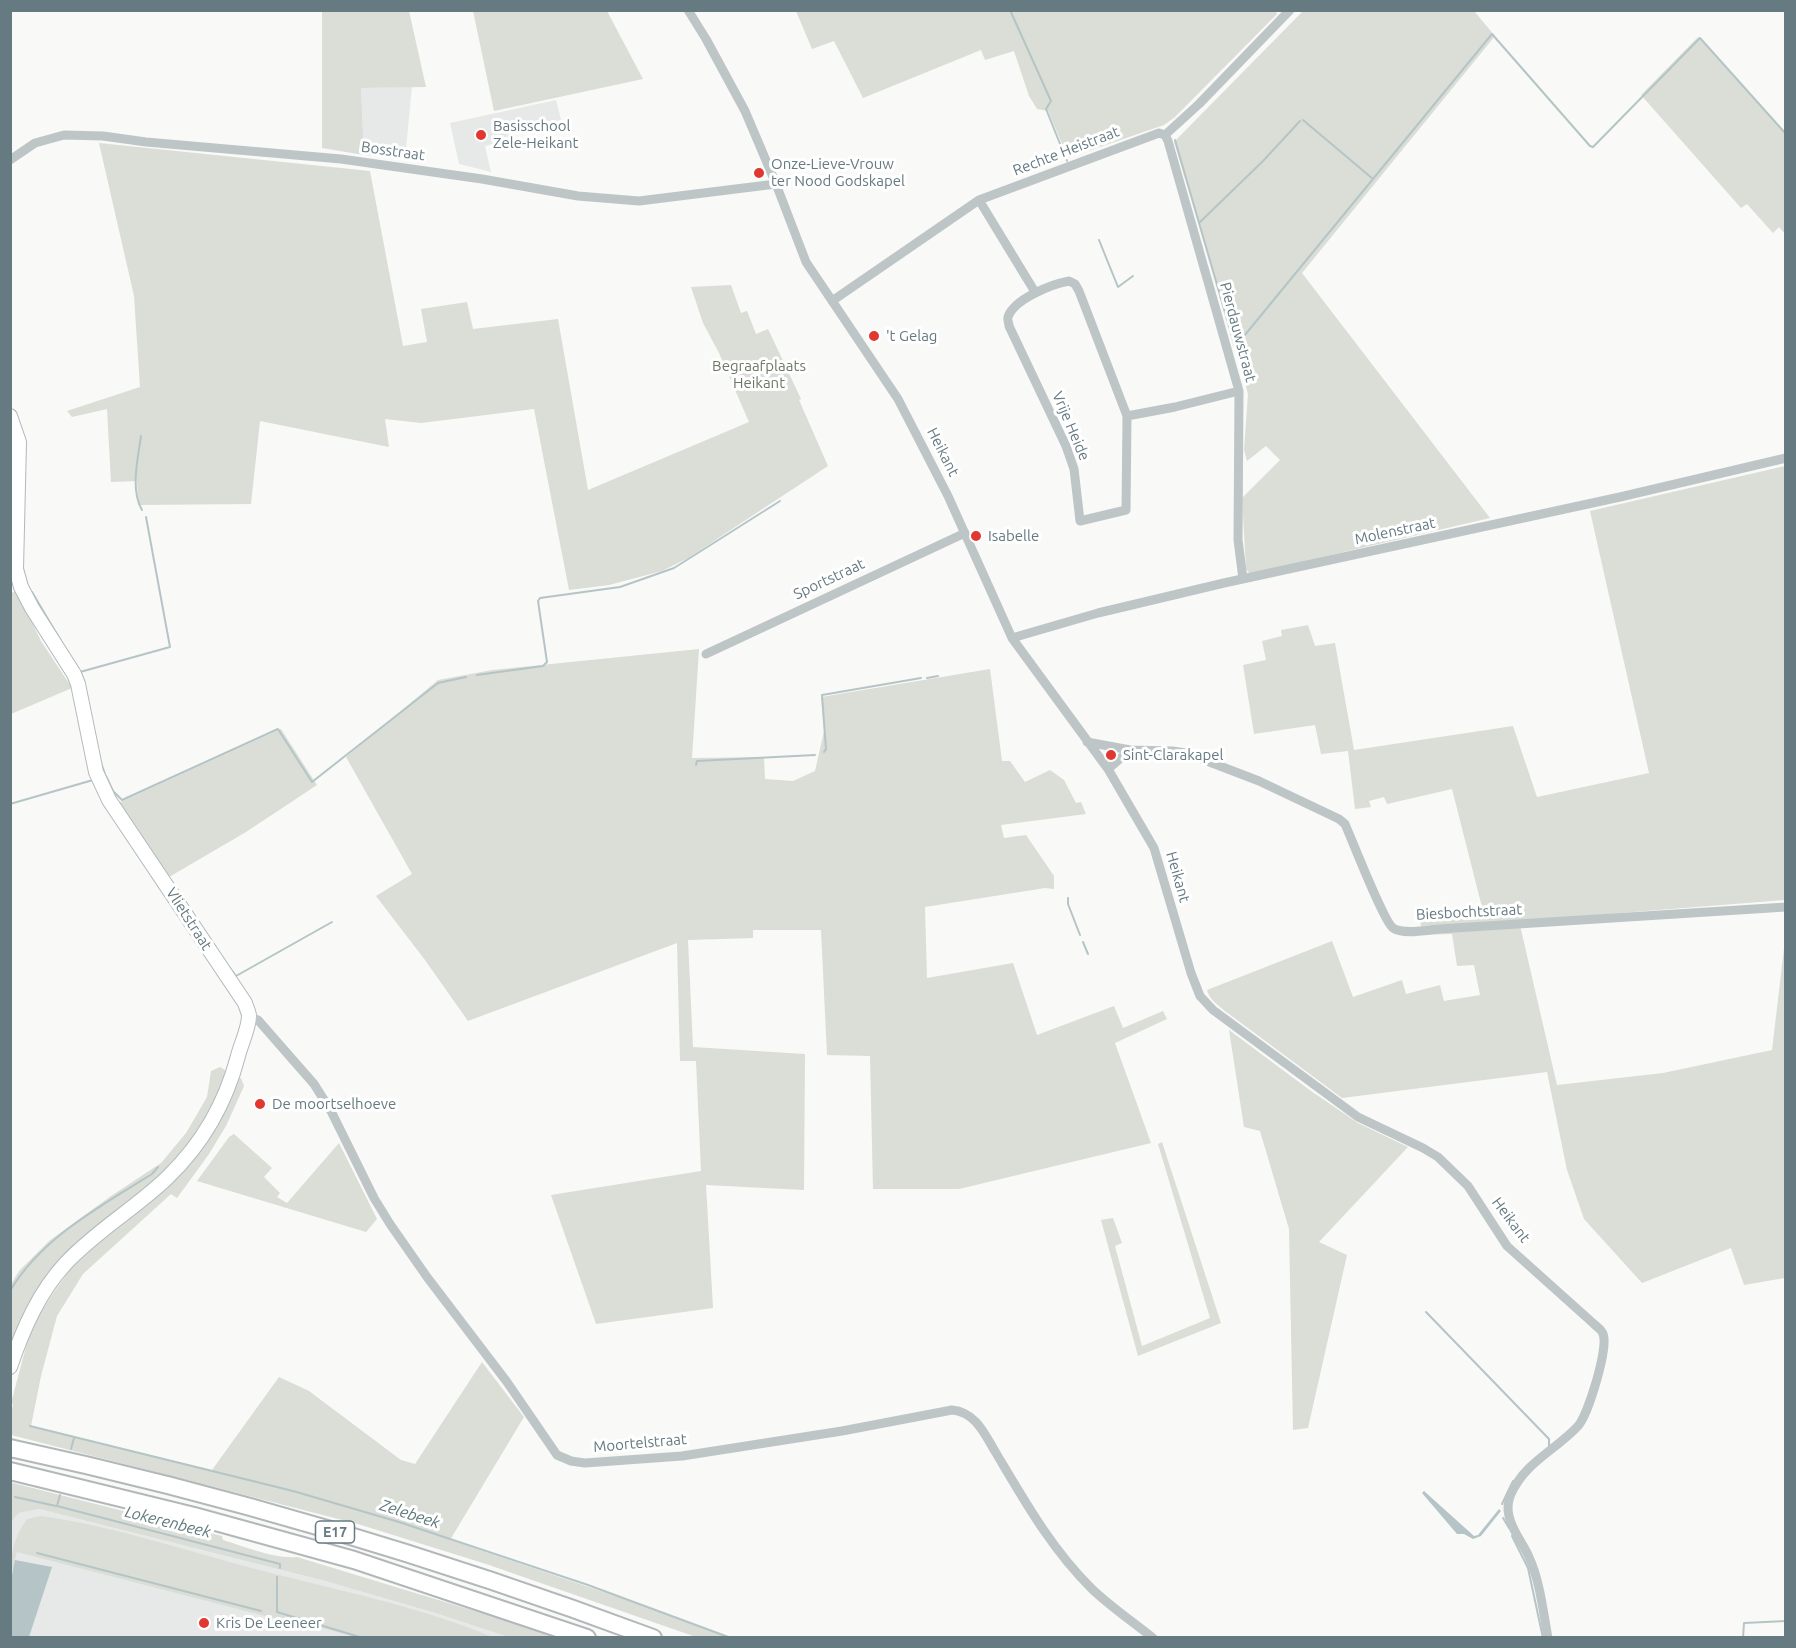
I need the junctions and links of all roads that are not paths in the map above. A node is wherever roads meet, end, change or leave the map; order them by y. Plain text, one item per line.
1 (688, 10) edge
2 (1290, 10) edge
3 (1165, 135) junction
4 (10, 160) edge
5 (776, 184) junction
6 (980, 200) junction
7 (1035, 292) junction
8 (832, 301) junction
9 (1239, 391) junction
10 (10, 416) edge
11 (1127, 416) junction
12 (1785, 458) edge
13 (965, 533) junction
14 (1243, 579) junction
15 (1012, 638) junction
16 (706, 654) dead end
17 (1087, 742) junction
18 (1130, 750) junction
19 (1108, 769) junction
20 (1785, 907) edge
21 (249, 1016) junction
22 (10, 1367) edge
23 (10, 1448) edge
24 (10, 1471) edge
25 (587, 1638) edge
26 (653, 1638) edge
27 (1154, 1638) edge
28 (1548, 1638) edge

1 - 5 street, Heikant
2 - 3 street, Rechte Heistraat
3 - 6 street, Rechte Heistraat
3 - 9 street, Pierdauwstraat
4 - 5 street, Bosstraat
5 - 8 street, Heikant
6 - 7 street
6 - 8 street, Rechte Heistraat
7 - 11 street, Vrije Heide
7 - 11 street, Vrije Heide
8 - 13 street, Heikant
9 - 11 street
9 - 14 street, Pierdauwstraat
10 - 21 street, Vlietstraat
12 - 14 street, Molenstraat
13 - 15 street, Heikant
13 - 16 street, Sportstraat
14 - 15 street, Molenstraat
15 - 17 street, Heikant
17 - 18 street, Biesbochtstraat
17 - 19 street, Heikant
18 - 19 street
18 - 20 street, Biesbochtstraat
19 - 28 street, Heikant
21 - 22 street
21 - 27 street, Moortelstraat
23 - 26 highway, E17
24 - 25 highway, E17

